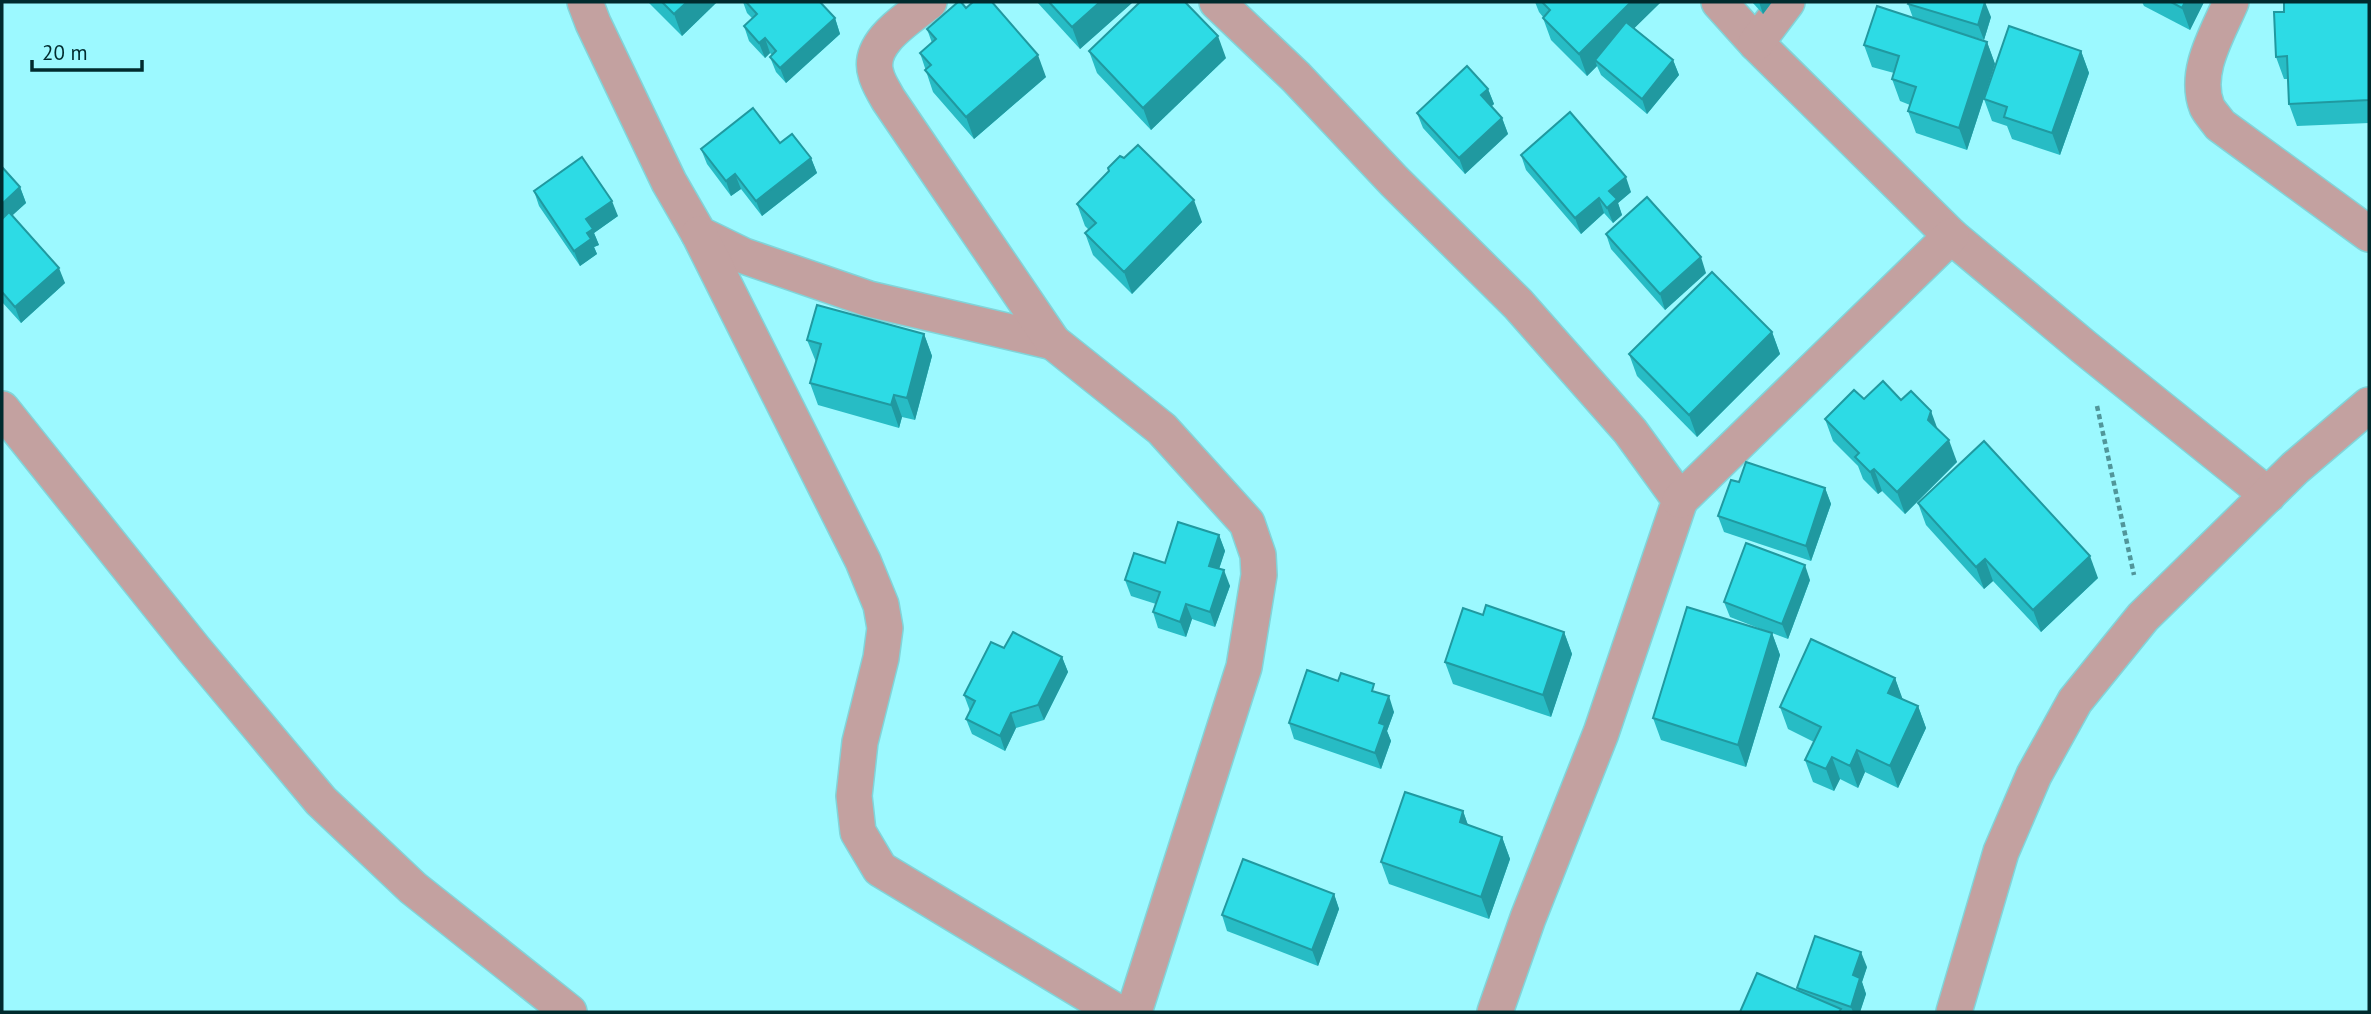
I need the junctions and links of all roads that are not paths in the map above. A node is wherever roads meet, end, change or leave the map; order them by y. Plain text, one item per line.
1 (585, 2) edge
2 (929, 2) edge
3 (1217, 2) edge
4 (1719, 2) edge
5 (1787, 2) edge
6 (2231, 2) edge
7 (1756, 43) junction
8 (699, 234) junction
9 (2369, 234) edge
10 (1951, 236) junction
11 (1053, 342) junction
12 (2369, 405) edge
13 (2, 409) edge
14 (2268, 495) junction
15 (1681, 500) junction
16 (569, 1012) edge
17 (1116, 1012) edge
18 (1134, 1012) edge
19 (1496, 1012) edge
20 (1954, 1012) edge

1 - 8 street
2 - 11 street
3 - 15 street
4 - 7 street
5 - 7 street
6 - 9 street
7 - 10 street
8 - 11 street
8 - 17 street
10 - 14 street
10 - 15 street
11 - 18 street
12 - 14 street
13 - 16 street
14 - 20 street
15 - 19 street

